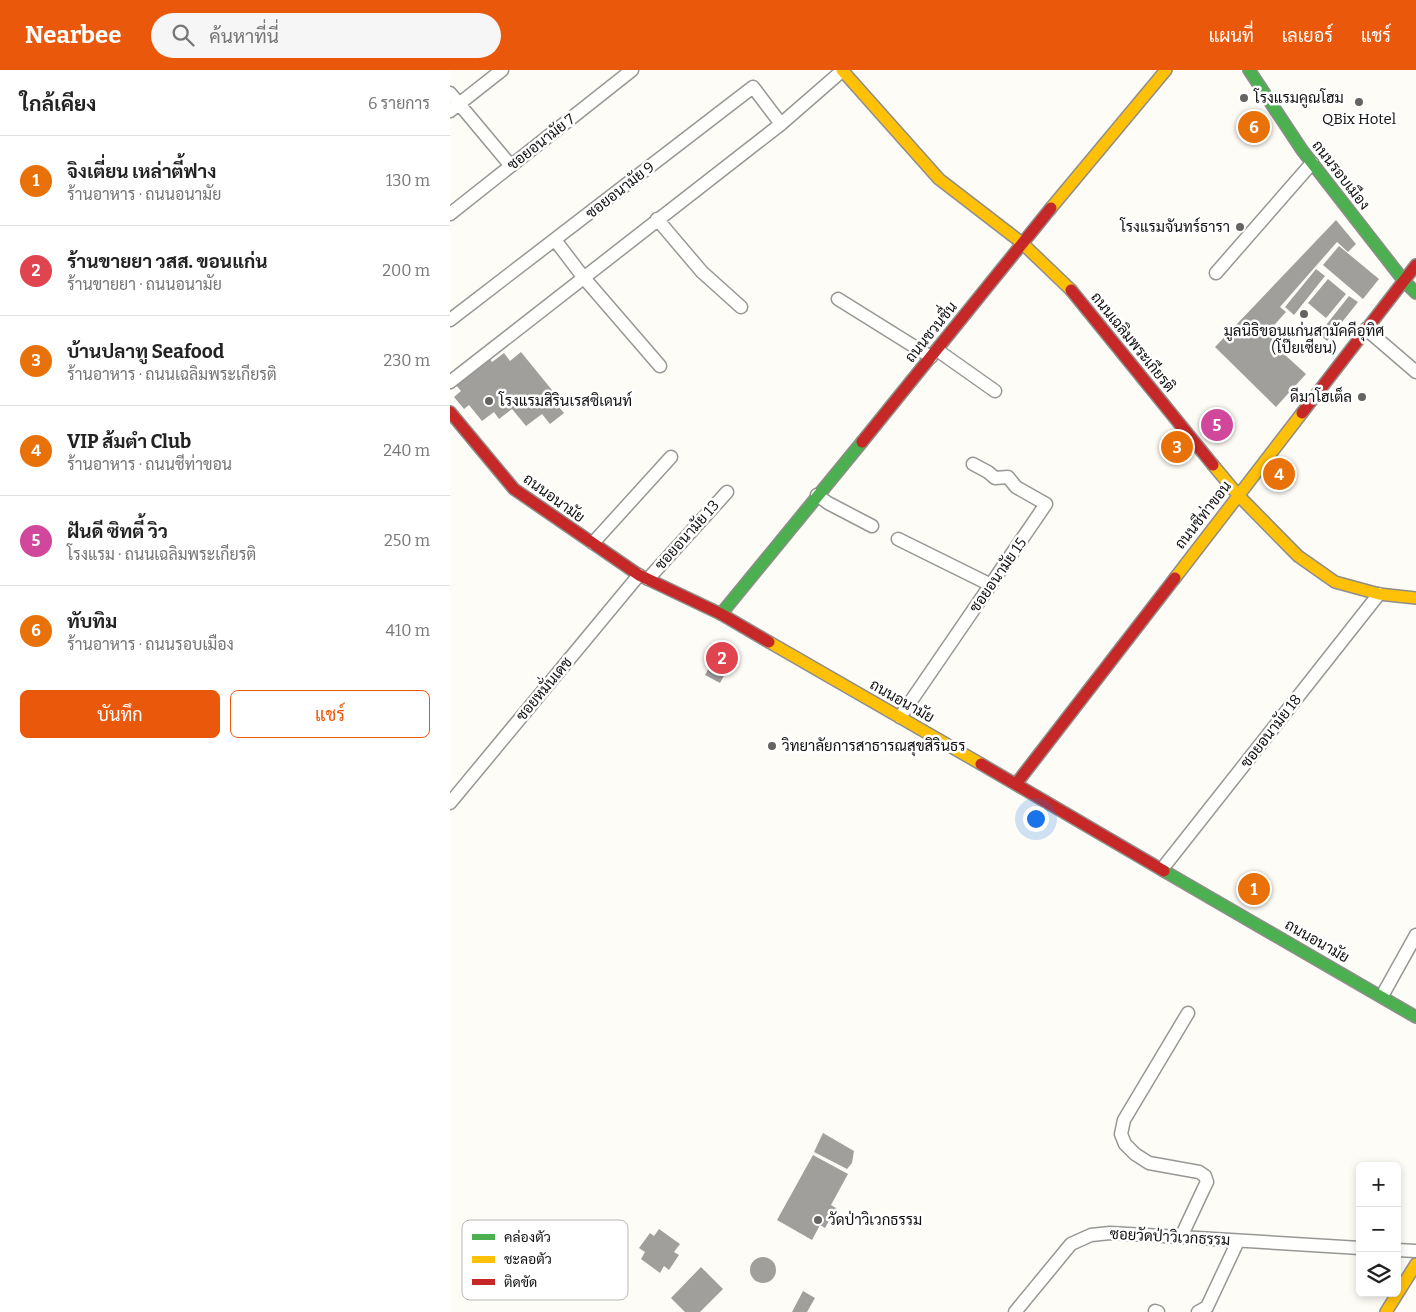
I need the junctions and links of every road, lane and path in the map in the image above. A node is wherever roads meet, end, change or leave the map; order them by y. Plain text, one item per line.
1 (502, 70) edge
2 (632, 70) edge
3 (843, 70) edge
4 (1166, 70) edge
5 (1249, 70) edge
6 (450, 93) edge
7 (454, 107) edge
8 (781, 124) junction
9 (1312, 163) junction
10 (511, 166) junction
11 (450, 214) edge
12 (657, 220) junction
13 (555, 240) junction
14 (1022, 243) junction
15 (1416, 265) edge
16 (1216, 273) dead end
17 (584, 278) junction
18 (1404, 281) junction
19 (1416, 293) edge
20 (838, 299) dead end
21 (741, 308) dead end
22 (450, 320) edge
23 (1366, 329) junction
24 (934, 353) junction
25 (660, 366) dead end
26 (1416, 372) edge
27 (450, 382) edge
28 (995, 392) dead end
29 (450, 412) edge
30 (671, 457) dead end
31 (974, 464) dead end
32 (727, 492) dead end
33 (1238, 495) junction
34 (817, 496) junction
35 (872, 526) dead end
36 (898, 539) dead end
37 (593, 543) junction
38 (643, 577) junction
39 (990, 586) junction
40 (1379, 594) junction
41 (1416, 598) edge
42 (721, 614) junction
43 (900, 717) junction
44 (1016, 784) junction
45 (450, 802) edge
46 (1162, 869) junction
47 (1415, 940) edge
48 (1382, 996) junction
49 (1188, 1013) dead end
50 (1416, 1017) edge
51 (1181, 1237) junction
52 (1238, 1241) junction
53 (1356, 1248) edge
54 (1401, 1250) edge
55 (1416, 1251) edge
56 (1416, 1264) edge
57 (1015, 1312) edge
58 (1198, 1312) edge
59 (1386, 1312) edge

1 - 7 street
2 - 10 street, ซอยอนามัย 7
3 - 8 street
3 - 14 street, ถนนเฉลิมพระเกียรติ
4 - 14 street, ถนนชวนชื่น
5 - 9 street, ถนนรอบเมือง
6 - 7 street
7 - 10 street
8 - 12 street
8 - 13 street, ซอยอนามัย 9
9 - 16 street
9 - 18 street, ถนนรอบเมือง
10 - 11 street, ซอยอนามัย 7
12 - 17 street
12 - 21 street
13 - 17 street
13 - 22 street, ซอยอนามัย 9
14 - 24 street, ถนนชวนชื่น
14 - 33 street, ถนนเฉลิมพระเกียรติ
15 - 18 street, ถนนชีท่าขอน
17 - 25 street
17 - 27 street
18 - 19 street, ถนนรอบเมือง
18 - 23 street, ถนนชีท่าขอน
20 - 24 street
23 - 26 street
23 - 33 street, ถนนชีท่าขอน
24 - 28 street
24 - 34 street, ถนนชวนชื่น
29 - 37 street, ถนนอนามัย
30 - 37 street
31 - 39 street, ซอยอนามัย 15
32 - 38 street, ซอยอนามัย 13
33 - 40 street, ถนนเฉลิมพระเกียรติ
33 - 44 street, ถนนชีท่าขอน
34 - 35 street
34 - 42 street, ถนนชวนชื่น
36 - 39 street
37 - 38 street, ถนนอนามัย
38 - 42 street, ถนนอนามัย
38 - 45 street, ซอยหมั่นเดช
39 - 43 street, ซอยอนามัย 15
40 - 41 street, ถนนเฉลิมพระเกียรติ
40 - 46 street, ซอยอนามัย 18
42 - 43 street, ถนนอนามัย
43 - 44 street, ถนนอนามัย
44 - 46 street, ถนนอนามัย
46 - 48 street, ถนนอนามัย
47 - 48 street
48 - 50 street, ถนนอนามัย
49 - 51 street
51 - 52 street, ซอยวัดป่าวิเวกธรรม
51 - 57 street, ซอยวัดป่าวิเวกธรรม
52 - 53 street, ซอยวัดป่าวิเวกธรรม
52 - 58 street
54 - 55 street
56 - 59 street

